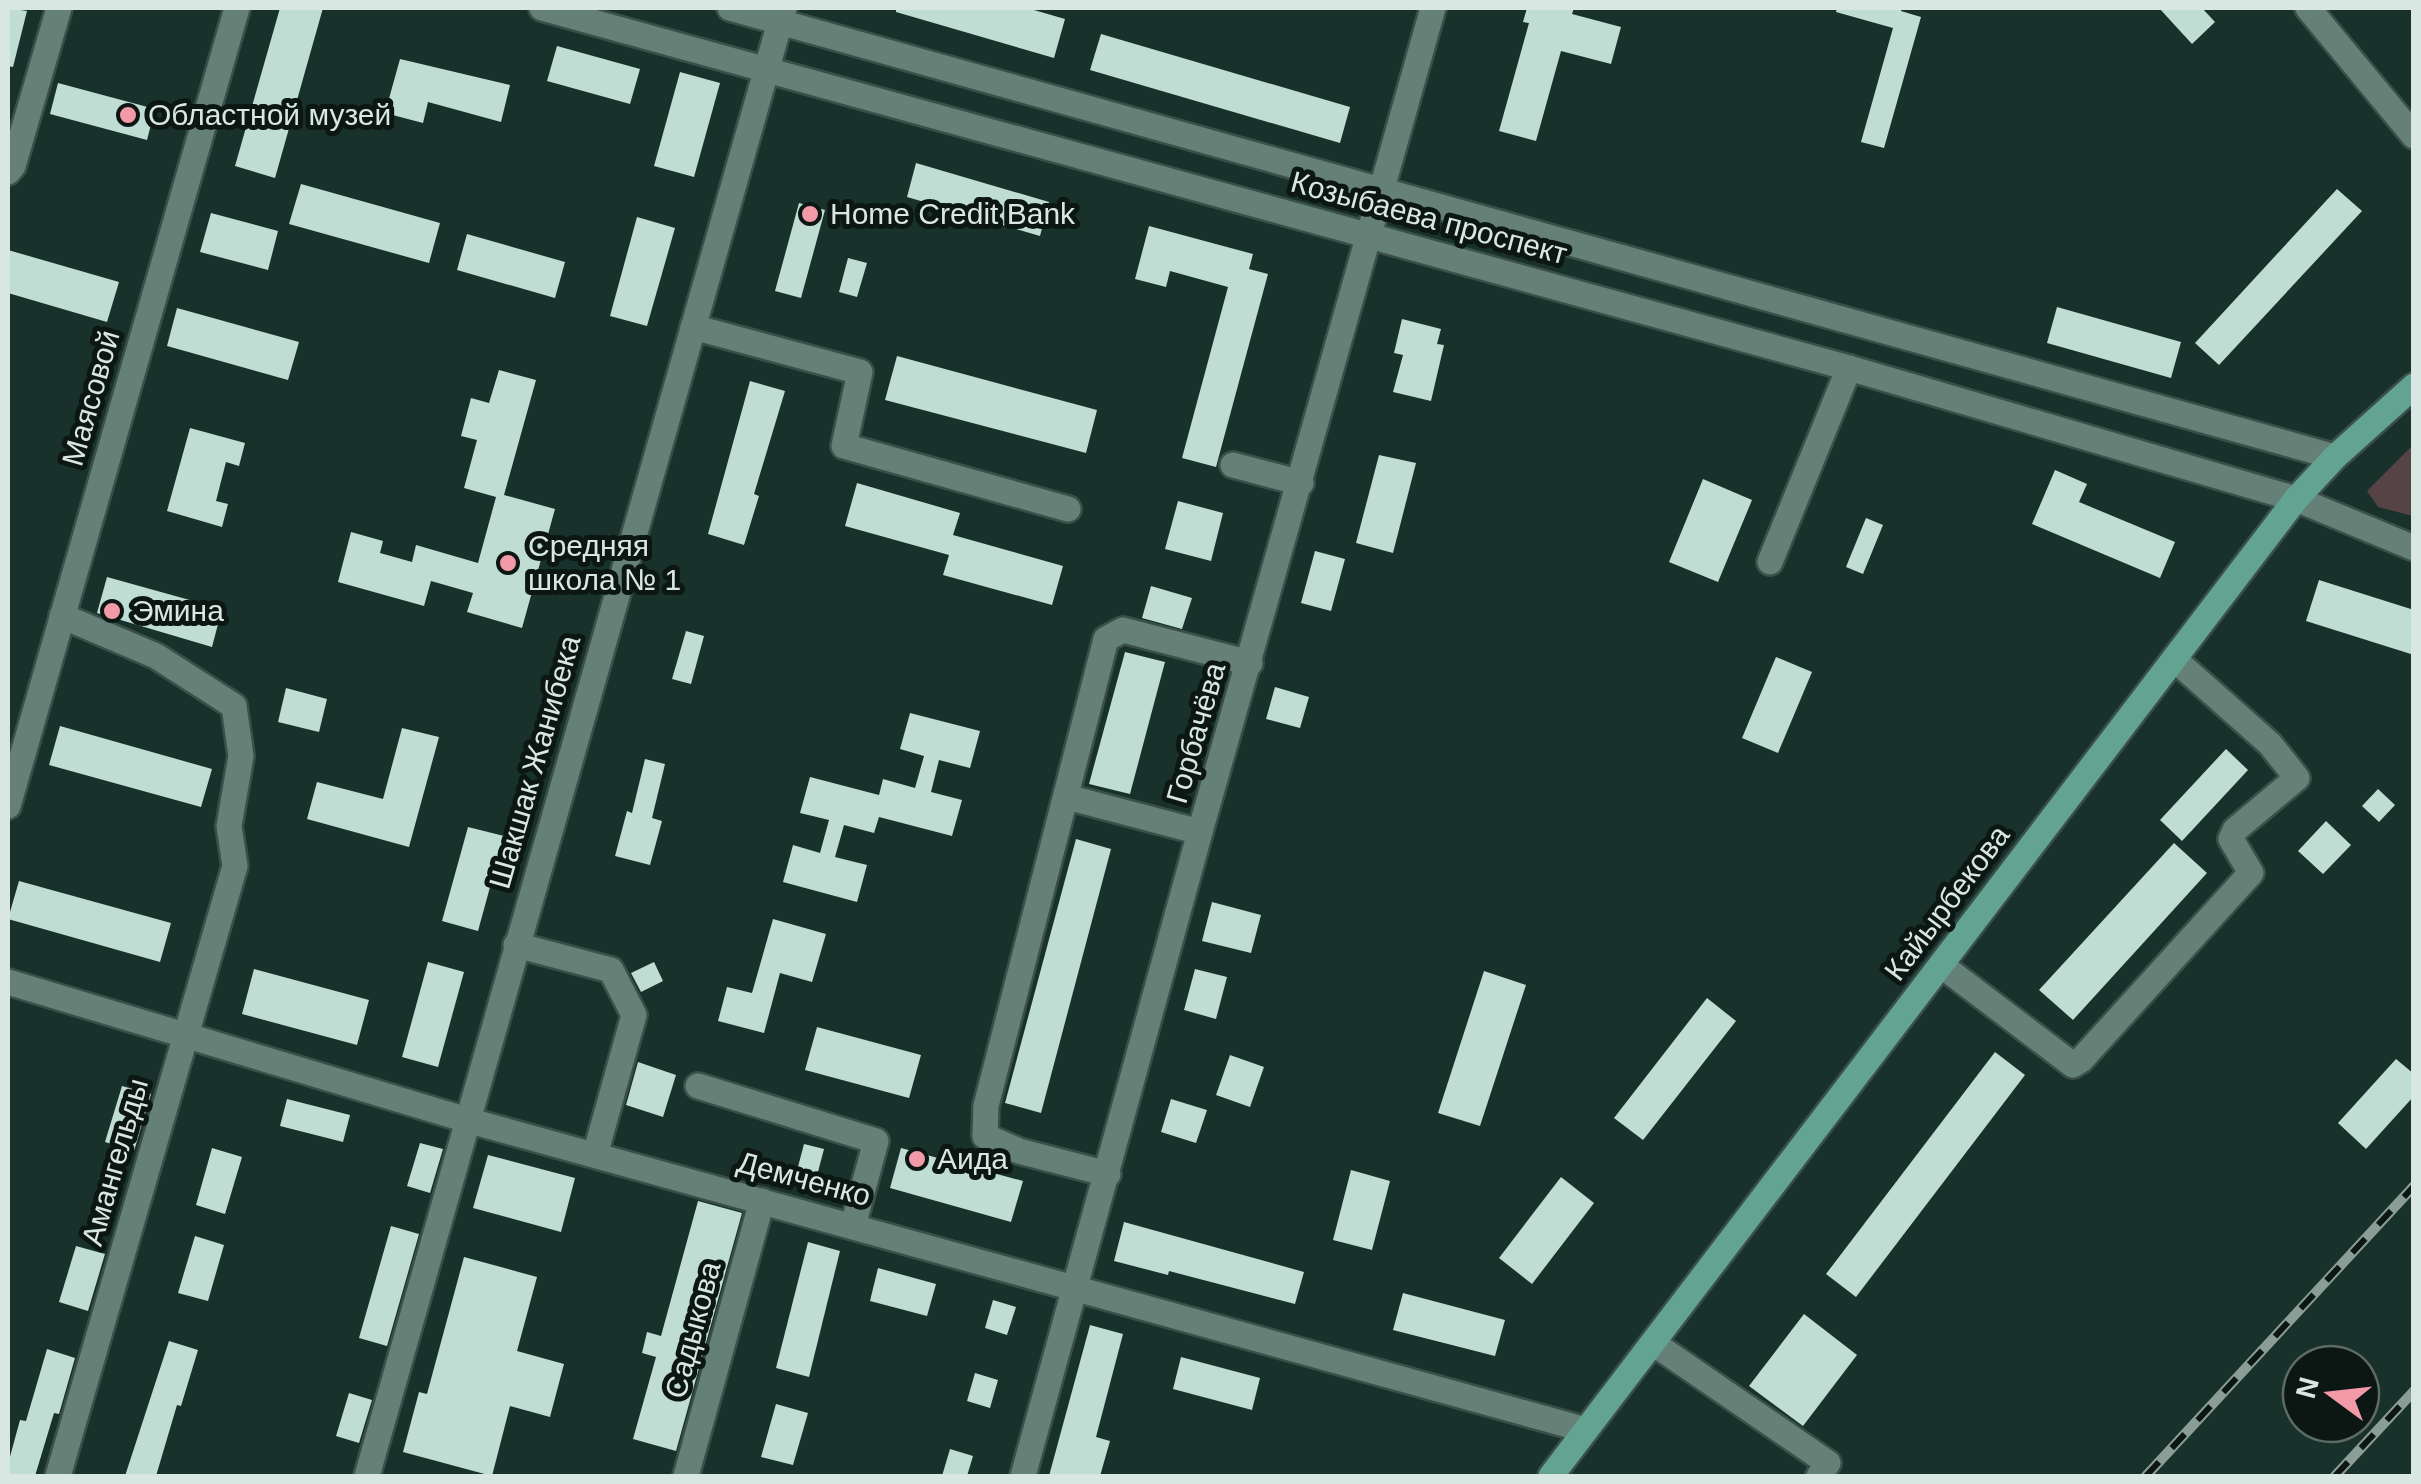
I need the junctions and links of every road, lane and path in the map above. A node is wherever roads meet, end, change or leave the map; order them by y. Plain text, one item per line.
1 (59, 8) edge
2 (237, 8) edge
3 (542, 8) edge
4 (730, 8) edge
5 (1433, 8) edge
6 (2308, 8) edge
7 (782, 14) edge
8 (766, 71) junction
9 (2414, 136) edge
10 (8, 172) edge
11 (1382, 189) junction
12 (1370, 236) junction
13 (693, 327) junction
14 (1850, 368) junction
15 (2414, 386) edge
16 (2335, 456) junction
17 (1233, 465) dead end
18 (1301, 483) junction
19 (2296, 498) junction
20 (1068, 509) dead end
21 (2414, 548) edge
22 (1770, 562) dead end
23 (62, 616) junction
24 (2174, 659) junction
25 (1250, 663) junction
26 (1067, 797) junction
27 (8, 806) edge
28 (1200, 832) junction
29 (516, 945) junction
30 (1941, 965) junction
31 (8, 982) edge
32 (186, 1034) junction
33 (698, 1086) dead end
34 (467, 1120) junction
35 (596, 1155) junction
36 (1108, 1174) junction
37 (762, 1202) junction
38 (853, 1226) junction
39 (1076, 1288) junction
40 (1653, 1342) junction
41 (1586, 1430) junction
42 (58, 1476) edge
43 (366, 1476) edge
44 (686, 1476) edge
45 (1024, 1476) edge
46 (1550, 1476) edge
47 (1819, 1476) edge

1 - 10 street
2 - 23 street, Маясовой
3 - 8 street, Козыбаева проспект
4 - 7 street, Козыбаева проспект
5 - 11 street, Горбачёва
6 - 9 street
7 - 8 street, Шакшак Жанибека
7 - 11 street, Козыбаева проспект
8 - 12 street, Козыбаева проспект
8 - 13 street, Шакшак Жанибека
11 - 12 street, Горбачёва
11 - 16 street, Козыбаева проспект
12 - 14 street, Козыбаева проспект
12 - 18 street, Горбачёва
13 - 20 street
13 - 29 street, Шакшак Жанибека
14 - 19 street, Козыбаева проспект
14 - 22 street
15 - 16 main road, Кайырбекова
16 - 19 main road, Кайырбекова
17 - 18 street
18 - 25 street, Горбачёва
19 - 21 street, Козыбаева проспект
19 - 24 main road, Кайырбекова
23 - 27 street, Маясовой
23 - 32 street, Амангельды
24 - 30 main road, Кайырбекова
24 - 30 street
25 - 26 street
25 - 28 street, Горбачёва
26 - 28 street
26 - 36 street
28 - 36 street, Горбачёва
29 - 34 street, Шакшак Жанибека
29 - 35 street
30 - 40 main road, Кайырбекова
31 - 32 street, Демченко
32 - 34 street, Демченко
32 - 42 street, Амангельды
33 - 38 street
34 - 35 street, Демченко
34 - 43 street, Шакшак Жанибека
35 - 37 street, Демченко
36 - 39 street, Горбачёва
37 - 38 street, Демченко
37 - 44 street, Садыкова
38 - 39 street, Демченко
39 - 41 street, Демченко
39 - 45 street, Горбачёва
40 - 41 main road, Кайырбекова
40 - 47 street
41 - 46 main road, Кайырбекова

